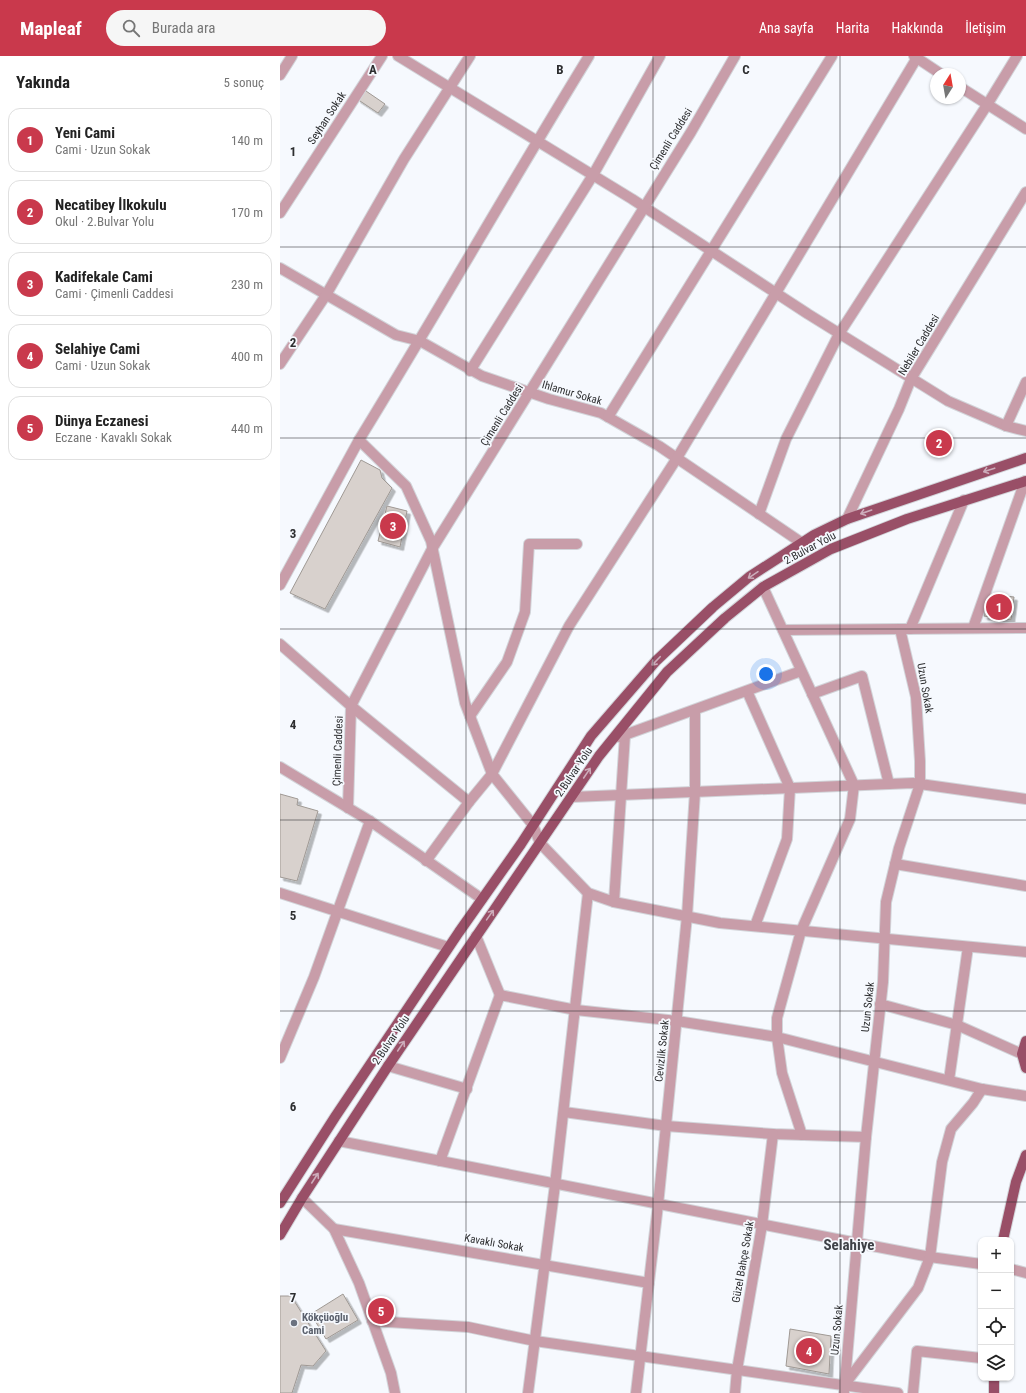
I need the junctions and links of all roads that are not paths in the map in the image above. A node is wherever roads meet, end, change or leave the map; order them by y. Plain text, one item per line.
1 (292, 56) edge
2 (382, 56) edge
3 (398, 56) edge
4 (470, 56) edge
5 (589, 56) edge
6 (660, 56) edge
7 (735, 56) edge
8 (832, 56) edge
9 (1017, 56) edge
10 (916, 57) edge
11 (932, 68) edge
12 (280, 75) edge
13 (450, 88) junction
14 (966, 91) edge
15 (987, 105) junction
16 (1026, 129) edge
17 (537, 141) junction
18 (593, 175) junction
19 (1026, 192) edge
20 (644, 206) junction
21 (280, 213) edge
22 (711, 251) junction
23 (280, 268) edge
24 (776, 294) junction
25 (326, 295) junction
26 (839, 334) junction
27 (420, 341) junction
28 (280, 364) edge
29 (470, 371) junction
30 (911, 379) junction
31 (1026, 382) edge
32 (530, 393) junction
33 (608, 417) junction
34 (1006, 426) junction
35 (1026, 431) edge
36 (359, 440) junction
37 (677, 458) junction
38 (1026, 458) edge
39 (1026, 481) edge
40 (964, 500) junction
41 (759, 514) junction
42 (847, 519) junction
43 (802, 543) junction
44 (577, 544) dead end
45 (432, 549) junction
46 (280, 585) edge
47 (763, 587) junction
48 (973, 628) junction
49 (1026, 628) edge
50 (905, 629) junction
51 (783, 630) junction
52 (280, 644) edge
53 (802, 671) junction
54 (747, 691) junction
55 (812, 694) junction
56 (351, 706) junction
57 (695, 710) junction
58 (470, 716) junction
59 (625, 735) junction
60 (612, 740) junction
61 (280, 767) edge
62 (492, 774) junction
63 (889, 784) junction
64 (920, 784) junction
65 (854, 785) junction
66 (790, 788) junction
67 (695, 792) junction
68 (621, 795) junction
69 (572, 797) junction
70 (1026, 799) edge
71 (470, 802) junction
72 (348, 808) junction
73 (370, 821) junction
74 (533, 825) junction
75 (540, 843) junction
76 (426, 860) junction
77 (895, 864) junction
78 (1026, 886) edge
79 (588, 893) junction
80 (280, 894) edge
81 (482, 900) junction
82 (614, 902) junction
83 (338, 911) junction
84 (688, 916) junction
85 (755, 926) junction
86 (801, 930) junction
87 (476, 936) junction
88 (884, 939) junction
89 (968, 946) junction
90 (448, 947) junction
91 (1026, 952) edge
92 (500, 995) junction
93 (880, 1004) junction
94 (576, 1010) junction
95 (677, 1021) junction
96 (957, 1025) junction
97 (777, 1037) junction
98 (1026, 1041) edge
99 (1022, 1054) junction
100 (280, 1058) edge
101 (874, 1060) junction
102 (388, 1066) junction
103 (1026, 1068) edge
104 (949, 1080) junction
105 (467, 1089) junction
106 (982, 1089) junction
107 (1026, 1096) edge
108 (564, 1112) junction
109 (666, 1126) junction
110 (773, 1134) junction
111 (802, 1135) junction
112 (866, 1137) junction
113 (339, 1141) junction
114 (1026, 1155) edge
115 (440, 1161) junction
116 (555, 1185) junction
117 (302, 1198) junction
118 (280, 1203) edge
119 (658, 1205) junction
120 (762, 1225) junction
121 (334, 1229) junction
122 (280, 1235) edge
123 (1004, 1237) edge
124 (857, 1243) junction
125 (930, 1257) junction
126 (545, 1264) junction
127 (978, 1264) edge
128 (1014, 1270) edge
129 (1026, 1273) edge
130 (649, 1283) junction
131 (372, 1321) junction
132 (535, 1341) junction
133 (640, 1356) junction
134 (978, 1358) edge
135 (737, 1370) junction
136 (994, 1381) edge
137 (844, 1389) edge
138 (394, 1393) edge
139 (528, 1393) edge
140 (636, 1393) edge
141 (735, 1393) edge
142 (898, 1393) edge
143 (914, 1393) edge
144 (994, 1393) edge

1 - 12 street
2 - 21 street, Seyhan Sokak
3 - 13 street
4 - 13 street
5 - 17 street
6 - 18 street
7 - 20 street, Çimenli Caddesi
8 - 22 street
9 - 15 street
10 - 11 street
10 - 24 street
13 - 17 street
13 - 25 street
14 - 15 street
15 - 16 street
15 - 26 street
17 - 18 street
17 - 27 street
18 - 20 street
18 - 29 street
19 - 30 street, Nebiler Caddesi
20 - 22 street
20 - 32 street, Çimenli Caddesi
22 - 24 street
22 - 33 street
23 - 25 street, Ihlamur Sokak
24 - 26 street
24 - 37 street
25 - 27 street, Ihlamur Sokak
25 - 28 street
26 - 30 street
26 - 41 street
27 - 29 street, Ihlamur Sokak
27 - 36 street
29 - 32 street, Ihlamur Sokak
30 - 34 street
30 - 42 street, Nebiler Caddesi
31 - 34 street
32 - 33 street, Ihlamur Sokak
32 - 45 street, Çimenli Caddesi
33 - 37 street, Ihlamur Sokak
34 - 35 street
36 - 45 street
36 - 46 street
37 - 41 street, Ihlamur Sokak
37 - 62 street
38 -> 42 main road, 2.Bulvar Yolu
39 - 40 main road, 2.Bulvar Yolu
39 - 48 street
40 - 47 main road, 2.Bulvar Yolu
40 - 50 street
41 - 43 street, Ihlamur Sokak
42 - 43 main road, 2.Bulvar Yolu
43 -> 74 main road, 2.Bulvar Yolu
44 - 58 street
45 - 56 street, Çimenli Caddesi
45 - 58 street
47 - 51 street
47 - 60 main road, 2.Bulvar Yolu
48 - 49 street
48 - 50 street
50 - 51 street
50 - 64 street, Uzun Sokak
51 - 53 street
52 - 56 street
53 - 54 street
53 - 55 street
54 - 57 street
54 - 66 street
55 - 63 street
55 - 65 street
56 - 71 street
56 - 72 street, Çimenli Caddesi
57 - 59 street
57 - 67 street, Cevizlik Sokak
58 - 62 street
59 - 60 street
59 - 68 street
69 -> 60 main road, 2.Bulvar Yolu
61 - 72 street
62 - 71 street
62 - 74 street
63 - 64 street
63 - 65 street
64 - 70 street
64 - 77 street, Uzun Sokak
65 - 66 street
65 - 86 street
66 - 67 street
66 - 85 street
67 - 68 street
67 - 84 street, Cevizlik Sokak
68 - 69 street
68 - 82 street
69 - 75 main road, 2.Bulvar Yolu
71 - 76 street
72 - 73 street
73 - 76 street
73 - 83 street
74 - 75 street
74 - 81 main road, 2.Bulvar Yolu
75 - 79 street
87 -> 75 main road, 2.Bulvar Yolu
76 - 81 street
77 - 78 street
77 - 88 street, Uzun Sokak
79 - 82 street
79 - 94 street
80 - 83 street
81 - 90 main road, 2.Bulvar Yolu
82 - 84 street
83 - 90 street
83 - 100 street
84 - 85 street
84 - 95 street, Cevizlik Sokak
85 - 86 street
86 - 88 street
86 - 97 street
87 - 92 street
102 -> 87 main road, 2.Bulvar Yolu
88 - 89 street
88 - 93 street, Uzun Sokak
89 - 91 street
89 - 96 street
90 - 118 main road, 2.Bulvar Yolu
92 - 94 street
92 - 105 street
93 - 96 street
93 - 101 street, Uzun Sokak
94 - 95 street
94 - 108 street
95 - 97 street
95 - 109 street, Cevizlik Sokak
96 - 99 street
96 - 104 street
97 - 101 street
97 - 111 street
98 - 99 main road
99 - 103 main road
101 - 104 street
101 - 112 street, Uzun Sokak
102 - 105 street
102 - 113 main road, 2.Bulvar Yolu
104 - 106 street
105 - 115 street
106 - 107 street
106 - 125 street
108 - 109 street
108 - 116 street
109 - 110 street
109 - 119 street, Cevizlik Sokak
110 - 111 street
110 - 120 street, Güzel Bahçe Sokak
111 - 112 street
112 - 124 street, Uzun Sokak
113 - 115 street
117 -> 113 main road, 2.Bulvar Yolu
114 - 123 main road
115 - 116 street
116 - 119 street
116 - 126 street
117 - 121 street
117 - 122 main road, 2.Bulvar Yolu
119 - 120 street
119 - 130 street, Cevizlik Sokak
120 - 124 street
120 - 135 street, Güzel Bahçe Sokak
121 - 126 street, Kavaklı Sokak
121 - 131 street
124 - 125 street
124 - 137 street, Uzun Sokak
125 - 127 street
125 - 137 street
126 - 130 street, Kavaklı Sokak
126 - 132 street
128 - 129 street
130 - 133 street, Cevizlik Sokak
131 - 132 street
131 - 138 street
132 - 133 street
132 - 139 street
133 - 135 street
133 - 140 street, Cevizlik Sokak
134 - 143 street
135 - 137 street
135 - 141 street, Güzel Bahçe Sokak
136 - 144 main road
137 - 142 street

